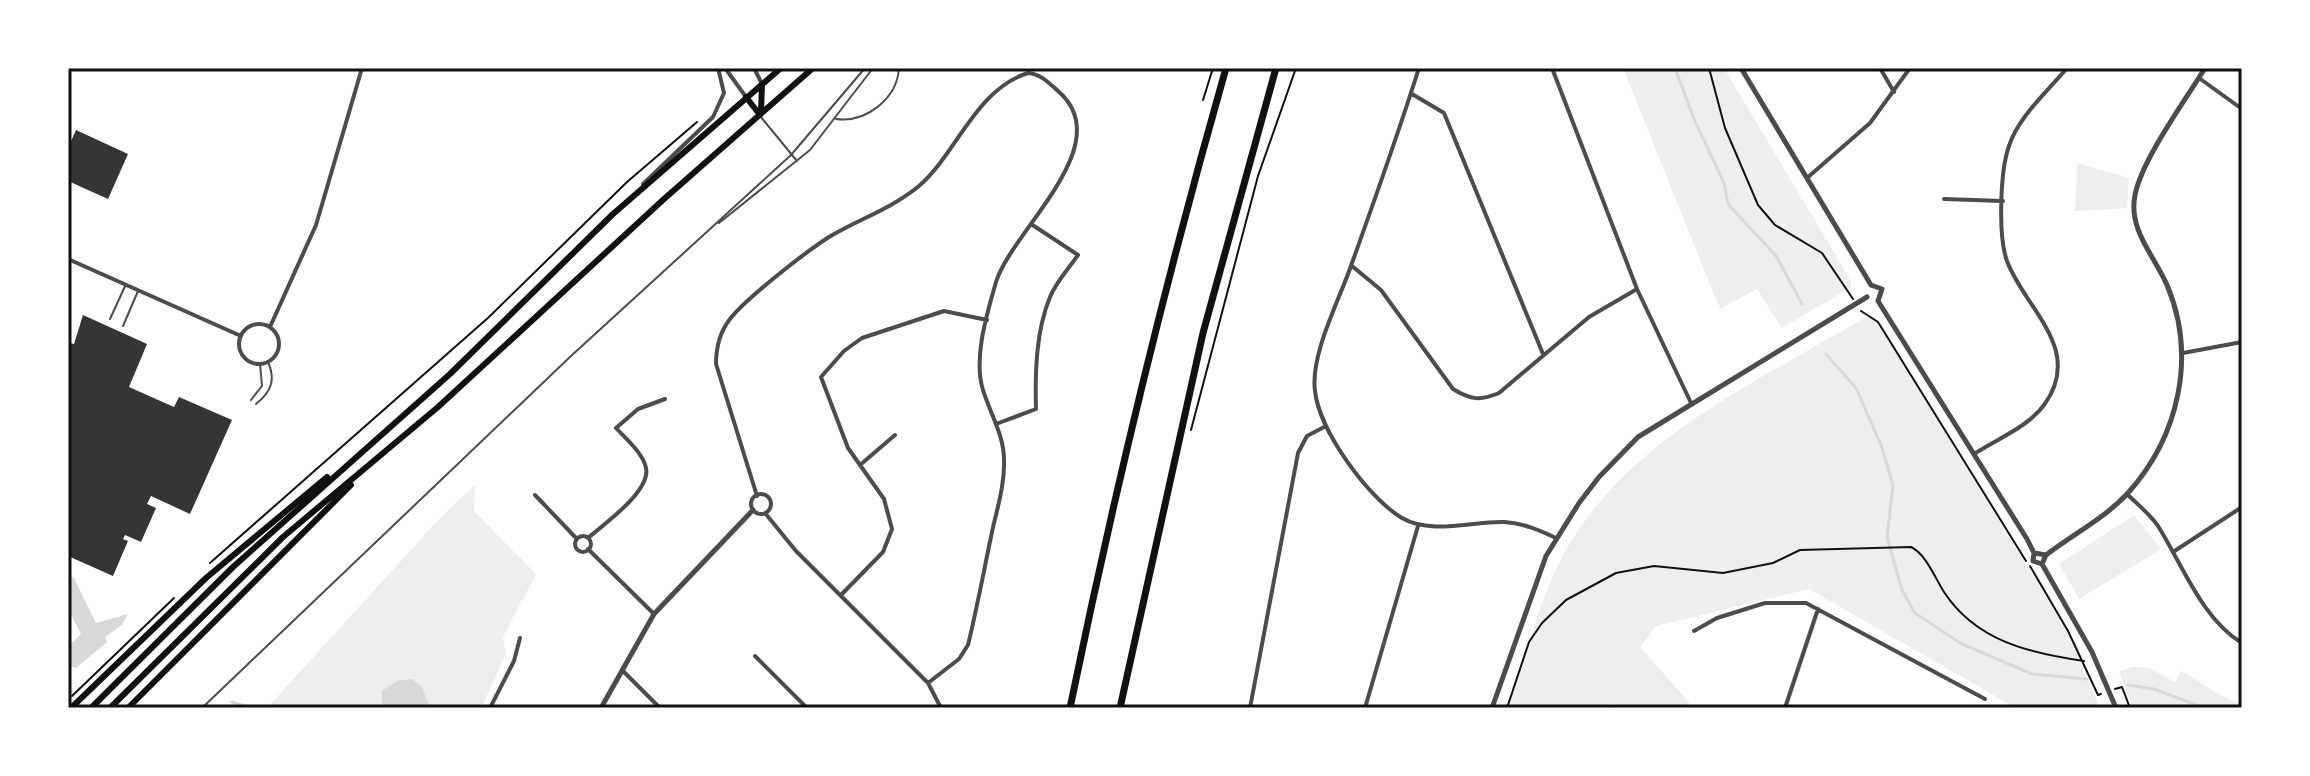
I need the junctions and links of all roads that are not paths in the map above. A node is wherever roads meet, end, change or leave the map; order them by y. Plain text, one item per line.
1 (362, 68) edge
2 (718, 68) edge
3 (725, 68) edge
4 (754, 68) edge
5 (781, 68) edge
6 (813, 68) edge
7 (865, 68) edge
8 (873, 68) edge
9 (899, 68) edge
10 (1226, 68) edge
11 (1276, 68) edge
12 (1419, 68) edge
13 (1552, 68) edge
14 (1741, 68) edge
15 (1880, 68) edge
16 (1910, 68) edge
17 (2067, 68) edge
18 (2205, 68) edge
19 (1037, 71) edge
20 (2199, 78) junction
21 (762, 84) junction
22 (1894, 92) junction
23 (1411, 93) junction
24 (746, 97) junction
25 (2242, 109) edge
26 (760, 115) junction
27 (836, 119) junction
28 (791, 155) junction
29 (798, 162) junction
30 (1807, 178) junction
31 (1944, 199) dead end
32 (2003, 201) junction
33 (613, 214) junction
34 (1031, 224) junction
35 (712, 229) junction
36 (68, 259) edge
37 (1352, 266) junction
38 (126, 284) junction
39 (1871, 285) junction
40 (1637, 289) junction
41 (139, 290) junction
42 (1867, 297) junction
43 (1878, 301) junction
44 (110, 319) dead end
45 (987, 320) junction
46 (123, 326) dead end
47 (270, 327) junction
48 (241, 336) junction
49 (2242, 342) edge
50 (2183, 353) junction
51 (1543, 354) junction
52 (268, 362) junction
53 (260, 364) junction
54 (665, 399) dead end
55 (251, 400) dead end
56 (1691, 403) junction
57 (256, 404) dead end
58 (996, 424) junction
59 (1326, 426) junction
60 (895, 435) dead end
61 (1974, 454) junction
62 (356, 456) junction
63 (373, 462) junction
64 (860, 465) junction
65 (2127, 494) junction
66 (535, 495) dead end
67 (757, 496) junction
68 (2242, 507) edge
69 (753, 510) junction
70 (765, 513) junction
71 (1418, 525) junction
72 (588, 538) junction
73 (1556, 538) junction
74 (577, 539) junction
75 (588, 549) junction
76 (2173, 552) junction
77 (2034, 553) junction
78 (2046, 555) junction
79 (2042, 564) junction
80 (842, 594) junction
81 (1818, 609) junction
82 (654, 614) junction
83 (1694, 631) dead end
84 (520, 638) dead end
85 (2242, 643) edge
86 (755, 656) dead end
87 (621, 669) junction
88 (928, 683) junction
89 (1985, 699) dead end
90 (130, 706) edge
91 (71, 708) edge
92 (91, 708) edge
93 (110, 708) edge
94 (202, 708) edge
95 (490, 708) edge
96 (601, 708) edge
97 (660, 708) edge
98 (807, 708) edge
99 (941, 708) edge
100 (1070, 708) edge
101 (1120, 708) edge
102 (1250, 708) edge
103 (1365, 708) edge
104 (1492, 708) edge
105 (1785, 708) edge
106 (2116, 708) edge

1 - 47 street
2 - 33 street
3 - 24 street
4 - 21 street
5 - 21 highway
6 - 26 highway
7 - 28 lane
8 - 27 lane
9 - 27 lane
10 - 100 highway
11 - 101 highway
12 - 23 street
13 - 40 street
14 - 30 street
15 - 22 street
16 - 22 street
17 - 32 street
18 - 20 street
19 - 34 street
19 - 67 street
20 - 25 street
20 - 50 street
21 - 24 highway
21 - 26 highway
22 - 30 street
23 - 37 street
23 - 51 street
24 - 26 highway
24 - 33 highway
26 - 28 lane
26 - 63 highway
27 - 29 lane
28 - 29 lane
28 - 35 lane
29 - 35 lane
30 - 39 street
31 - 32 street
32 - 61 street
33 - 62 highway
34 - 45 street
34 - 58 street
35 - 94 lane
36 - 38 street
37 - 51 street
37 - 59 street
38 - 41 street
38 - 44 lane
39 - 42 street
39 - 43 street
40 - 51 street
40 - 56 street
41 - 46 lane
41 - 48 street
42 - 43 street
42 - 56 street
43 - 61 street
45 - 58 street
45 - 64 street
47 - 48 street
47 - 52 street
48 - 53 street
49 - 50 street
50 - 65 street
52 - 53 street
52 - 57 lane
53 - 55 lane
54 - 72 street
56 - 73 street
58 - 88 street
59 - 71 street
59 - 102 street
60 - 64 street
61 - 77 street
62 - 91 highway
62 - 92 highway
63 - 90 highway
63 - 93 highway
64 - 80 street
65 - 76 street
65 - 78 street
66 - 74 street
67 - 69 street
67 - 70 street
68 - 76 street
69 - 70 street
69 - 82 street
70 - 80 street
71 - 73 street
71 - 103 street
72 - 74 street
72 - 75 street
73 - 104 street
74 - 75 street
75 - 82 street
76 - 85 street
77 - 78 street
77 - 79 street
78 - 79 street
79 - 106 street
80 - 88 street
81 - 83 street
81 - 89 street
81 - 105 street
82 - 87 street
84 - 95 street
86 - 98 street
87 - 96 street
87 - 97 street
88 - 99 street

